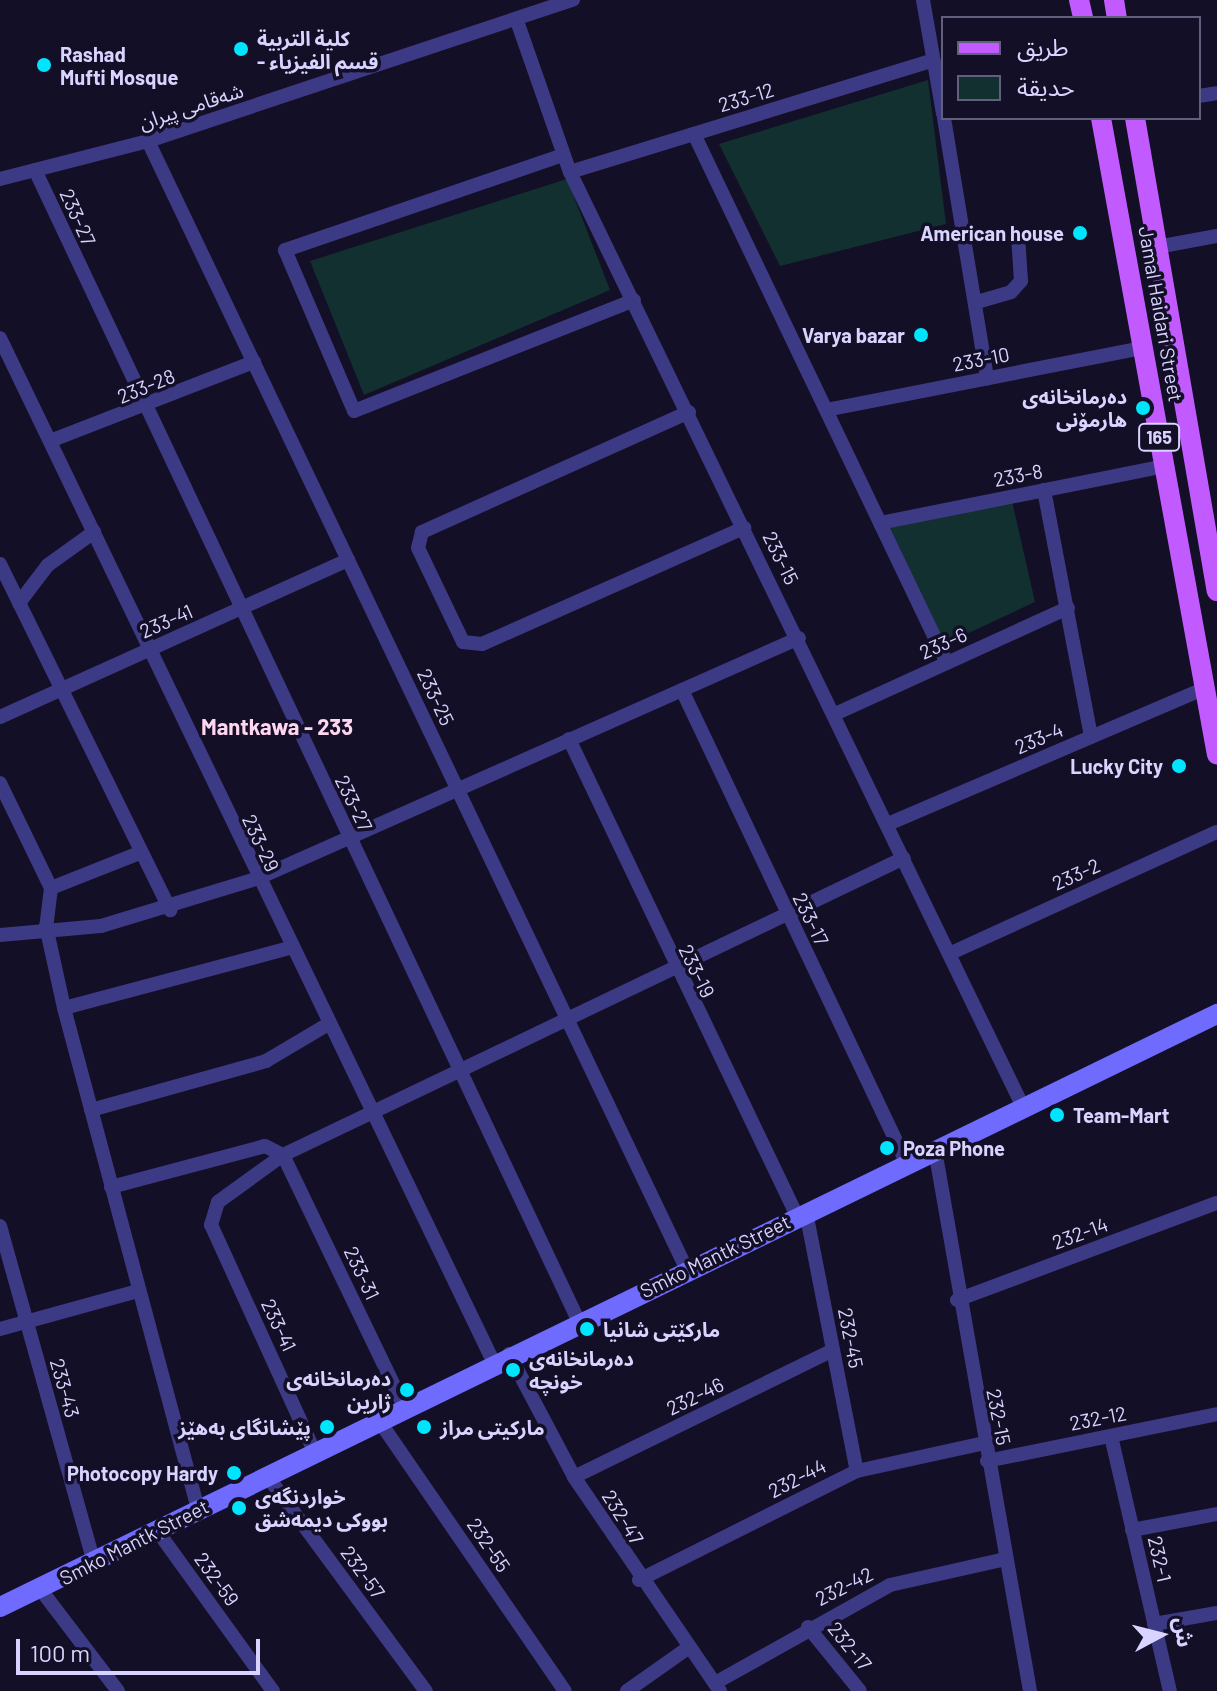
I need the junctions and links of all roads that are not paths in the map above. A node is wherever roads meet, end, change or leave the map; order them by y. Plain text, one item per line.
1 (573, 0) edge
2 (923, 0) edge
3 (517, 21) junction
4 (933, 60) junction
5 (941, 105) edge
6 (944, 120) edge
7 (1101, 120) edge
8 (1135, 120) edge
9 (694, 134) junction
10 (148, 141) junction
11 (563, 155) junction
12 (35, 170) junction
13 (570, 172) junction
14 (0, 179) edge
15 (1148, 198) junction
16 (1117, 204) junction
17 (1018, 236) dead end
18 (1217, 236) edge
19 (1157, 247) junction
20 (634, 300) junction
21 (977, 302) junction
22 (0, 338) edge
23 (1143, 348) junction
24 (254, 362) junction
25 (987, 378) junction
26 (143, 410) junction
27 (826, 410) junction
28 (689, 412) junction
29 (50, 441) junction
30 (1164, 466) junction
31 (1044, 490) junction
32 (880, 523) junction
33 (744, 528) junction
34 (94, 532) junction
35 (348, 560) junction
36 (0, 564) edge
37 (1217, 591) edge
38 (19, 603) junction
39 (1068, 608) junction
40 (239, 610) junction
41 (799, 638) junction
42 (150, 650) junction
43 (947, 663) junction
44 (1205, 688) junction
45 (682, 690) junction
46 (62, 691) junction
47 (835, 714) junction
48 (0, 717) edge
49 (1091, 737) junction
50 (569, 739) junction
51 (1217, 755) edge
52 (0, 783) edge
53 (457, 787) junction
54 (888, 824) junction
55 (1217, 832) edge
56 (348, 837) junction
57 (137, 854) junction
58 (904, 858) junction
59 (256, 879) junction
60 (51, 888) junction
61 (170, 910) junction
62 (786, 914) junction
63 (46, 926) junction
64 (0, 935) edge
65 (293, 947) junction
66 (951, 953) junction
67 (673, 968) junction
68 (64, 1008) junction
69 (1217, 1014) edge
70 (566, 1019) junction
71 (330, 1023) junction
72 (458, 1069) junction
73 (1023, 1107) junction
74 (91, 1110) junction
75 (373, 1112) junction
76 (935, 1150) junction
77 (283, 1155) junction
78 (907, 1164) junction
79 (111, 1187) junction
80 (1217, 1203) edge
81 (802, 1214) junction
82 (0, 1226) edge
83 (687, 1270) junction
84 (138, 1291) junction
85 (957, 1300) junction
86 (578, 1320) junction
87 (26, 1322) junction
88 (0, 1329) edge
89 (833, 1350) junction
90 (501, 1358) junction
91 (405, 1409) junction
92 (1217, 1414) edge
93 (380, 1422) junction
94 (1111, 1436) junction
95 (984, 1443) junction
96 (316, 1455) junction
97 (987, 1461) junction
98 (857, 1471) junction
99 (268, 1477) junction
100 (574, 1477) junction
101 (198, 1509) junction
102 (1217, 1514) edge
103 (156, 1529) junction
104 (1132, 1530) junction
105 (1005, 1559) junction
106 (93, 1560) junction
107 (639, 1580) junction
108 (41, 1590) junction
109 (0, 1607) edge
110 (1217, 1613) edge
111 (1154, 1624) junction
112 (808, 1627) junction
113 (688, 1648) junction
114 (717, 1687) edge
115 (424, 1690) edge
116 (118, 1691) edge
117 (273, 1691) edge
118 (565, 1691) edge
119 (627, 1691) edge
120 (860, 1691) edge
121 (1030, 1691) edge
122 (1170, 1691) edge

1 - 3 street, شەقامی پیران
2 - 4 street
3 - 10 street, شەقامی پیران
3 - 11 street, 233-15
4 - 5 street
4 - 9 street, 233-12
6 - 21 street
7 - 16 main road, Jamal Haidari Street / 165
8 - 15 main road, Jamal Haidari Street / 165
9 - 13 street, 233-12
9 - 27 street
10 - 12 street, شەقامی پیران
10 - 24 street, 233-25
11 - 13 street, 233-15
11 - 20 street
12 - 14 street, شەقامی پیران
12 - 26 street, 233-27
13 - 20 street, 233-15
15 - 16 main road
15 - 19 main road, Jamal Haidari Street / 165
16 - 23 main road, Jamal Haidari Street / 165
17 - 21 street
18 - 19 street
19 - 37 main road, Jamal Haidari Street / 165
20 - 28 street, 233-15
21 - 25 street
22 - 29 street, 233-29
23 - 25 street, 233-10
23 - 30 main road, Jamal Haidari Street / 165
24 - 26 street, 233-28
24 - 35 street, 233-25
25 - 27 street, 233-10
26 - 29 street, 233-28
26 - 40 street, 233-27
27 - 32 street
28 - 33 street, 233-15
28 - 33 street
29 - 34 street, 233-29
30 - 31 street, 233-8
30 - 44 main road, Jamal Haidari Street / 165
31 - 32 street, 233-8
31 - 39 street
32 - 43 street
33 - 41 street, 233-15
34 - 38 street
34 - 42 street, 233-29
35 - 40 street, 233-41
35 - 53 street, 233-25
36 - 38 street
38 - 46 street
39 - 43 street, 233-6
39 - 49 street
40 - 42 street, 233-41
40 - 56 street, 233-27
41 - 45 street
41 - 47 street, 233-15
42 - 46 street, 233-41
42 - 59 street, 233-29
43 - 47 street, 233-6
44 - 49 street, 233-4
44 - 51 main road, Jamal Haidari Street / 165
45 - 50 street
45 - 62 street, 233-17
46 - 48 street, 233-41
46 - 57 street
47 - 54 street, 233-15
49 - 54 street, 233-4
50 - 53 street
50 - 67 street, 233-19
52 - 60 street
53 - 56 street
53 - 70 street, 233-25
54 - 58 street, 233-15
55 - 66 street, 233-2
56 - 59 street
56 - 72 street, 233-27
57 - 60 street
57 - 61 street
58 - 62 street
58 - 66 street, 233-15
59 - 61 street
59 - 65 street, 233-29
60 - 63 street
61 - 63 street
62 - 67 street
62 - 78 street, 233-17
63 - 64 street
63 - 68 street
65 - 68 street
65 - 71 street, 233-29
66 - 73 street, 233-15
67 - 70 street
67 - 81 street, 233-19
68 - 74 street
69 - 73 main road, Smko Mantk Street
70 - 72 street
70 - 83 street, 233-25
71 - 74 street
71 - 75 street, 233-29
72 - 75 street
72 - 86 street, 233-27
73 - 76 main road, Smko Mantk Street
74 - 79 street
75 - 77 street
75 - 90 street, 233-29
76 - 78 main road, Smko Mantk Street
76 - 85 street, 232-15
77 - 79 street
77 - 91 street, 233-31
77 - 96 street, 233-41
78 - 81 main road, Smko Mantk Street
79 - 84 street
80 - 85 street, 232-14
81 - 83 main road, Smko Mantk Street
81 - 89 street, 232-45
82 - 87 street, 233-43
83 - 86 main road, Smko Mantk Street
84 - 87 street
84 - 101 street
85 - 95 street, 232-15
86 - 90 main road, Smko Mantk Street
87 - 88 street
87 - 106 street, 233-43
89 - 98 street, 232-45
89 - 100 street, 232-46
90 - 91 main road, Smko Mantk Street
90 - 100 street, 232-47
91 - 93 main road, Smko Mantk Street
92 - 94 street, 232-12
93 - 96 main road, Smko Mantk Street
93 - 118 street, 232-55
94 - 97 street, 232-12
94 - 104 street, 232-1
95 - 97 street, 232-15
95 - 98 street, 232-44
96 - 99 main road, Smko Mantk Street
97 - 105 street, 232-15
98 - 107 street, 232-44
99 - 101 main road, Smko Mantk Street
99 - 115 street, 232-57
100 - 107 street, 232-47
101 - 103 main road, Smko Mantk Street
102 - 104 street
103 - 106 main road, Smko Mantk Street
103 - 117 street, 232-59
104 - 111 street, 232-1
105 - 112 street, 232-42
105 - 121 street, 232-15
106 - 108 main road, Smko Mantk Street
107 - 113 street, 232-47
108 - 109 main road, Smko Mantk Street
108 - 116 street
110 - 111 street
111 - 122 street, 232-1
112 - 114 street, 232-42
112 - 120 street, 232-17
113 - 114 street, 232-47
113 - 119 street

